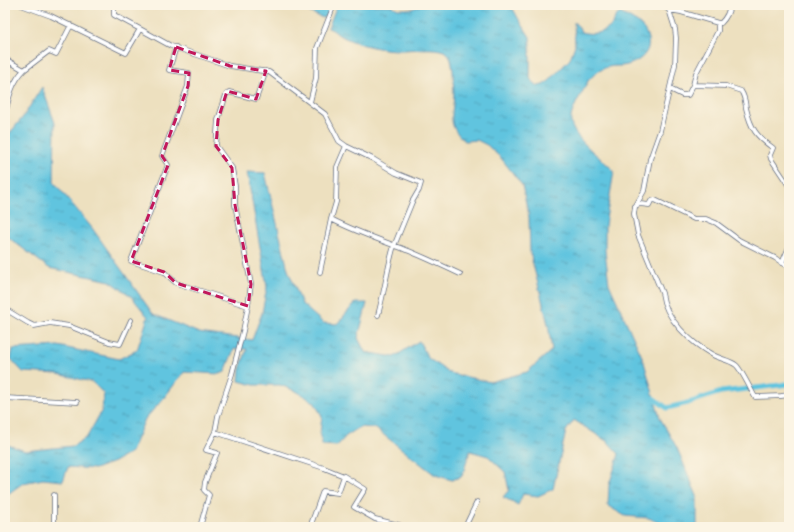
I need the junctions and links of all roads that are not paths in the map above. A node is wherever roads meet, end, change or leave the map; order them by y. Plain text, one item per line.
1 (21, 5) edge
2 (114, 5) edge
3 (334, 5) edge
4 (662, 5) edge
5 (730, 5) edge
6 (670, 10) junction
7 (718, 23) junction
8 (71, 25) junction
9 (140, 29) junction
10 (176, 48) junction
11 (5, 59) edge
12 (24, 70) junction
13 (266, 71) junction
14 (693, 85) junction
15 (670, 89) junction
16 (310, 102) junction
17 (5, 114) edge
18 (346, 146) junction
19 (789, 186) edge
20 (635, 207) junction
21 (331, 219) junction
22 (394, 246) junction
23 (789, 247) edge
24 (782, 263) junction
25 (789, 267) edge
26 (320, 272) dead end
27 (460, 274) dead end
28 (248, 306) junction
29 (5, 309) edge
30 (378, 315) dead end
31 (131, 320) dead end
32 (789, 395) edge
33 (5, 398) edge
34 (77, 402) dead end
35 (215, 432) junction
36 (344, 476) junction
37 (54, 495) dead end
38 (477, 502) dead end
39 (54, 527) edge
40 (76, 527) edge
41 (83, 527) edge
42 (200, 527) edge
43 (310, 527) edge
44 (398, 527) edge
45 (465, 527) edge

1 - 8 street
2 - 9 street
3 - 16 street
4 - 6 street
5 - 7 street
6 - 7 street
6 - 15 street
7 - 14 street
8 - 9 street
8 - 12 street
9 - 10 street
10 - 13 street
10 - 28 street
11 - 12 street
12 - 17 street
13 - 16 street
13 - 28 street
14 - 15 street
14 - 19 street
15 - 20 street
16 - 18 street
18 - 21 street
18 - 22 street
20 - 24 street
20 - 32 street
21 - 22 street
21 - 26 street
22 - 27 street
22 - 30 street
23 - 24 street
24 - 25 street
28 - 35 street
29 - 31 street
33 - 34 street
35 - 36 street
35 - 42 street
36 - 43 street
36 - 44 street
37 - 39 street
38 - 45 street
40 - 41 street

